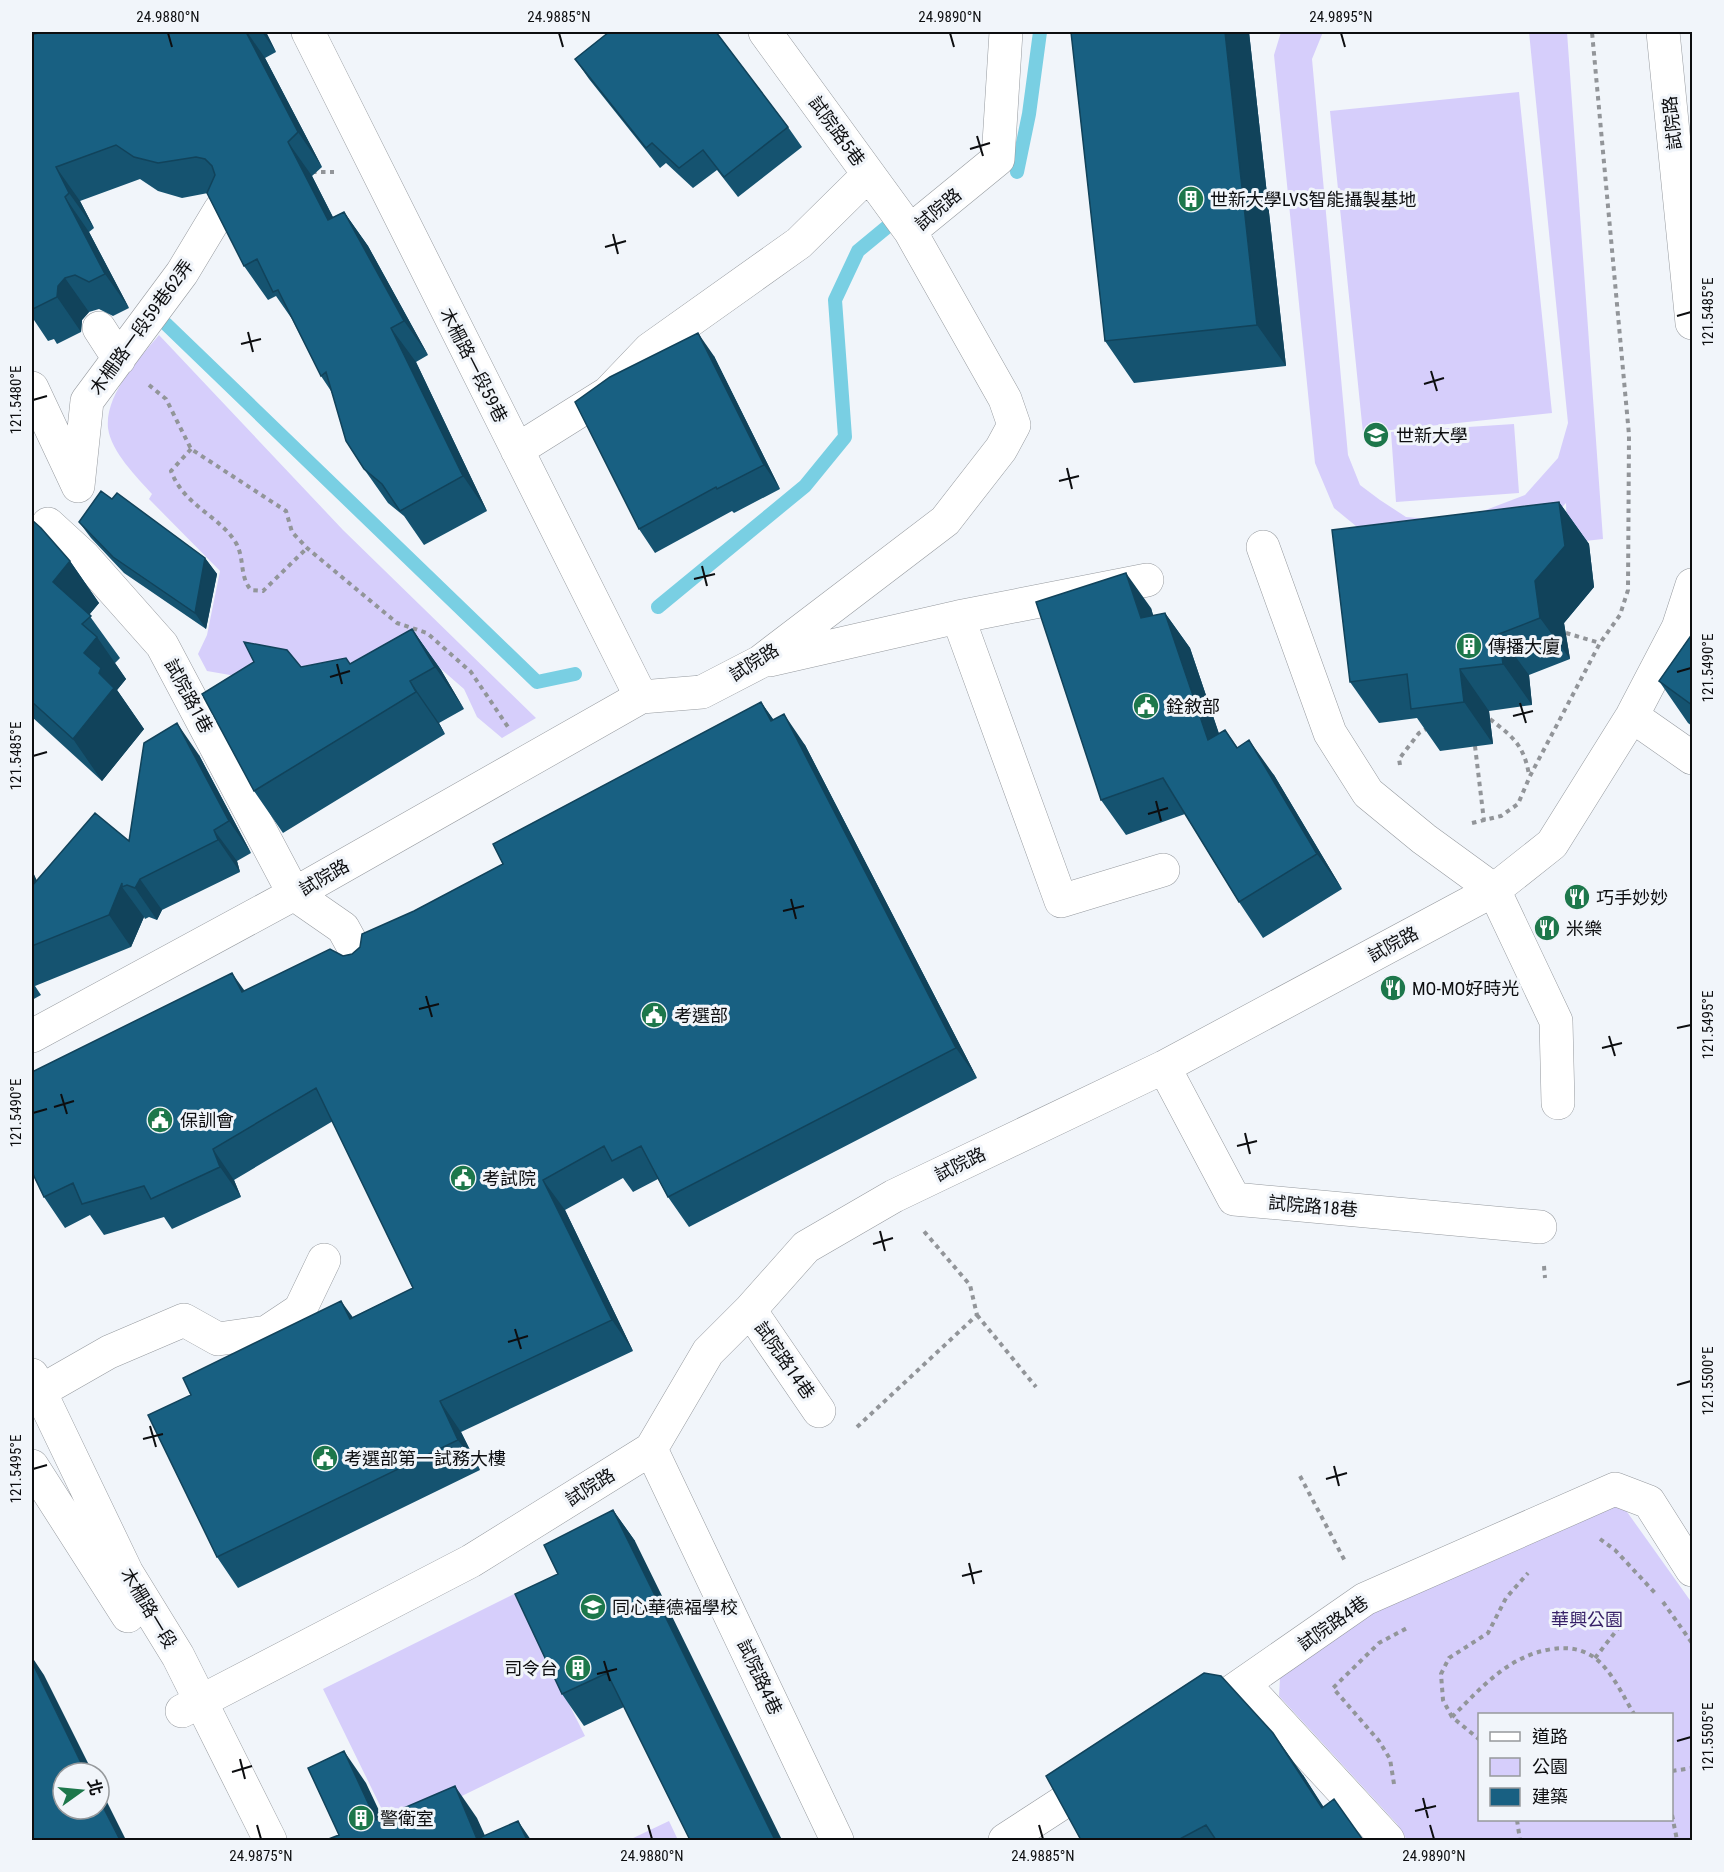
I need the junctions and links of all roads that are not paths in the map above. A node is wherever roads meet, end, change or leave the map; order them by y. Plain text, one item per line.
1 (308, 32) edge
2 (765, 32) edge
3 (1006, 32) edge
4 (1663, 32) edge
5 (868, 175) junction
6 (220, 210) edge
7 (910, 231) junction
8 (1688, 245) edge
9 (1692, 323) edge
10 (99, 328) dead end
11 (119, 359) junction
12 (32, 388) edge
13 (517, 450) junction
14 (78, 486) junction
15 (40, 532) edge
16 (1263, 547) dead end
17 (1147, 580) dead end
18 (1692, 585) edge
19 (958, 617) junction
20 (759, 662) junction
21 (641, 698) junction
22 (1632, 716) junction
23 (1692, 758) edge
24 (1163, 870) dead end
25 (1494, 890) junction
26 (294, 894) junction
27 (365, 968) edge
28 (32, 1036) edge
29 (1164, 1067) junction
30 (1558, 1103) dead end
31 (1540, 1227) dead end
32 (324, 1260) dead end
33 (750, 1310) junction
34 (34, 1387) edge
35 (819, 1411) dead end
36 (651, 1449) junction
37 (32, 1466) edge
38 (1692, 1569) edge
39 (1245, 1685) junction
40 (192, 1706) junction
41 (1175, 1730) edge
42 (1125, 1763) edge
43 (247, 1840) edge
44 (270, 1840) edge
45 (837, 1840) edge
46 (1005, 1840) edge
47 (1388, 1840) edge

1 - 13 street, 木柵路一段59巷
2 - 5 street, 試院路5巷
3 - 7 street, 試院路
4 - 8 street, 試院路
5 - 7 street, 試院路5巷
5 - 13 street
6 - 11 street, 木柵路一段59巷62弄
7 - 20 street, 試院路
8 - 9 street, 試院路
10 - 11 street
11 - 14 street, 木柵路一段59巷62弄
12 - 14 street
13 - 21 street, 木柵路一段59巷
14 - 15 street
15 - 26 street, 試院路1巷
16 - 25 street
17 - 19 street
18 - 22 street, 試院路
19 - 20 street
19 - 24 street
20 - 21 street, 試院路
21 - 26 street, 試院路
22 - 23 street
22 - 25 street, 試院路
25 - 29 street, 試院路
25 - 30 street
26 - 27 street
26 - 28 street, 試院路
29 - 31 street, 試院路18巷
29 - 33 street, 試院路
32 - 34 street
33 - 35 street, 試院路14巷
33 - 36 street, 試院路
34 - 40 street, 木柵路一段
36 - 40 street, 試院路
36 - 45 street, 試院路4巷
37 - 40 street, 木柵路一段
38 - 39 street, 試院路4巷
39 - 41 street, 試院路4巷
39 - 47 street
40 - 43 street, 木柵路一段
40 - 44 street, 木柵路一段
42 - 46 street

